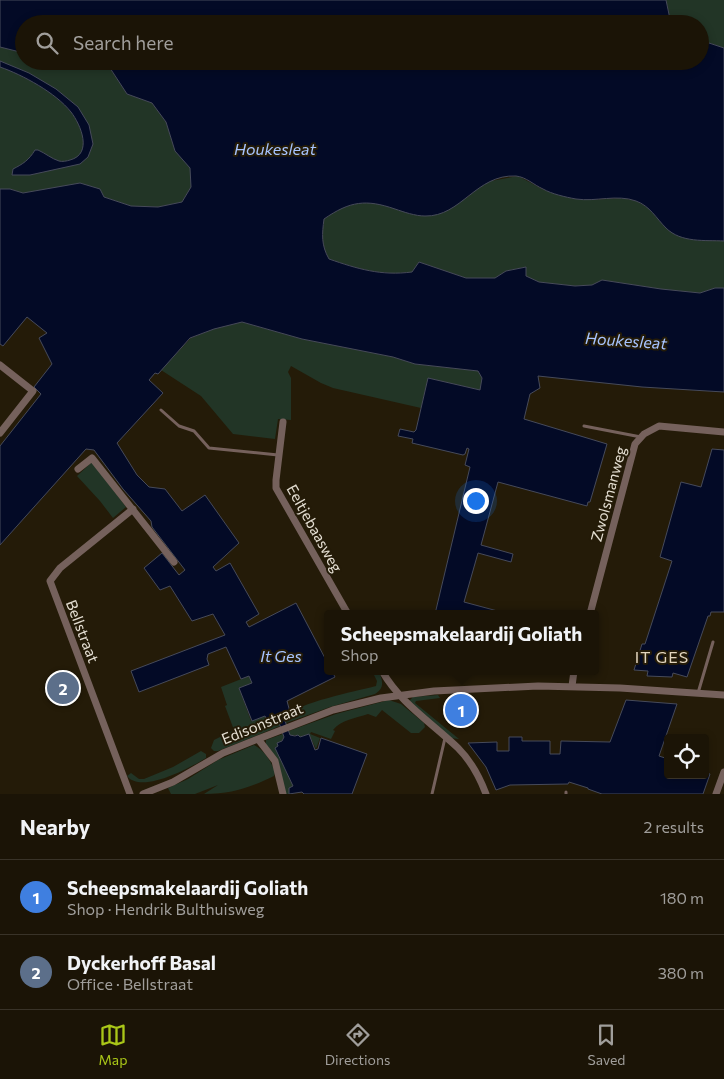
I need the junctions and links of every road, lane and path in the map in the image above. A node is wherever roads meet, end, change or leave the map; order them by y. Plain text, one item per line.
1 (0, 365) edge
2 (161, 410) dead end
3 (283, 422) dead end
4 (584, 426) dead end
5 (724, 432) edge
6 (0, 433) edge
7 (641, 437) junction
8 (279, 455) junction
9 (78, 469) dead end
10 (134, 509) junction
11 (174, 562) dead end
12 (346, 610) edge
13 (591, 610) edge
14 (713, 642) dead end
15 (385, 675) edge
16 (573, 675) edge
17 (572, 686) junction
18 (698, 693) junction
19 (398, 695) junction
20 (724, 695) edge
21 (446, 738) junction
22 (258, 739) junction
23 (724, 772) edge
24 (130, 794) edge
25 (143, 794) edge
26 (283, 794) edge
27 (432, 794) edge
28 (486, 794) edge
29 (716, 794) edge

1 - 6 street
2 - 8 lane
3 - 8 street, Eeltjebaasweg
4 - 7 lane
5 - 7 street, Zwolsmanweg
7 - 13 street, Zwolsmanweg
8 - 12 street, Eeltjebaasweg
9 - 10 street
10 - 11 street
10 - 24 street, Bellstraat
14 - 18 lane
15 - 19 street
16 - 17 street
17 - 18 street, Edisonstraat
17 - 19 street, Edisonstraat
18 - 20 street, Edisonstraat
19 - 21 street
19 - 22 street, Edisonstraat
21 - 27 lane
21 - 28 street
22 - 25 street, Edisonstraat
22 - 26 street
23 - 29 street

